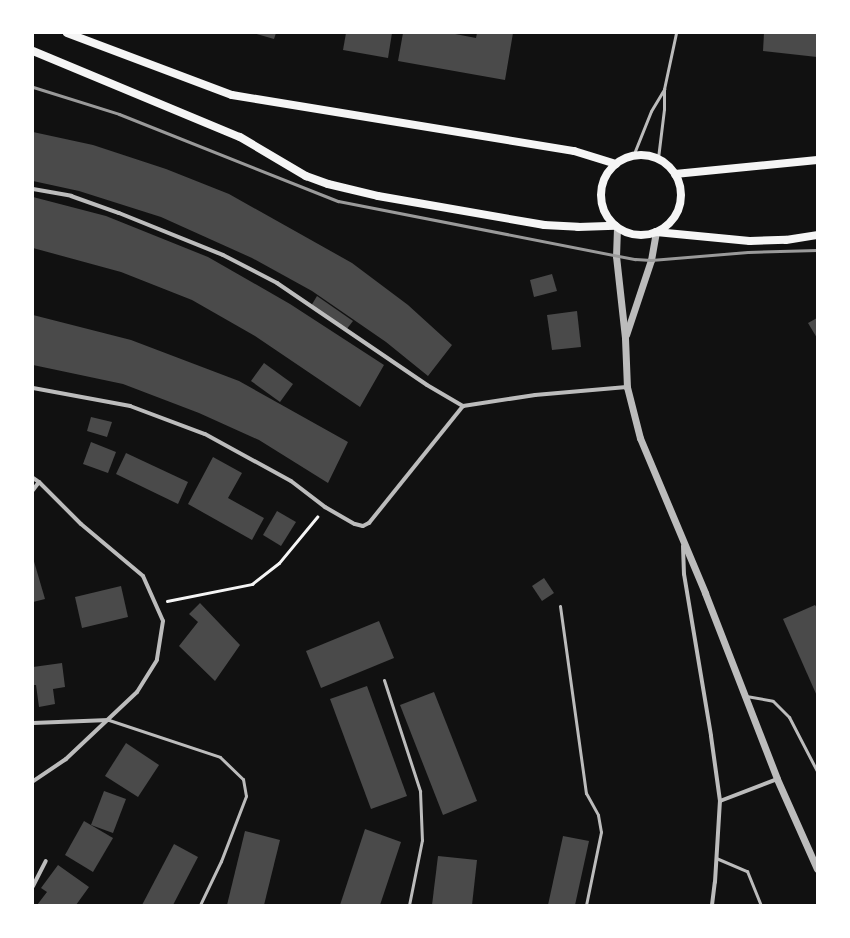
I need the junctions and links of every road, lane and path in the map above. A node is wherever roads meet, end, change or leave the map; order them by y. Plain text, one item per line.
1 (67, 33) edge
2 (676, 33) edge
3 (33, 51) edge
4 (664, 89) junction
5 (633, 156) junction
6 (658, 158) junction
7 (817, 160) edge
8 (616, 164) junction
9 (675, 174) junction
10 (33, 189) edge
11 (616, 227) junction
12 (656, 232) junction
13 (817, 235) edge
14 (625, 338) junction
15 (627, 387) junction
16 (33, 388) edge
17 (464, 406) junction
18 (33, 478) edge
19 (39, 482) junction
20 (33, 490) edge
21 (325, 507) junction
22 (683, 541) junction
23 (155, 604) junction
24 (560, 606) dead end
25 (384, 680) dead end
26 (744, 696) junction
27 (109, 720) junction
28 (33, 723) edge
29 (817, 771) edge
30 (777, 779) junction
31 (33, 781) edge
32 (720, 801) junction
33 (716, 858) junction
34 (46, 861) dead end
35 (817, 869) edge
36 (33, 886) edge
37 (200, 905) edge
38 (410, 905) edge
39 (586, 905) edge
40 (712, 905) edge
41 (761, 905) edge

1 - 8 main road
2 - 4 lane
3 - 11 main road
4 - 5 lane
4 - 6 lane
5 - 6 main road
5 - 8 main road
6 - 9 main road
7 - 9 main road
8 - 11 main road
9 - 12 main road
10 - 17 street
11 - 12 main road
11 - 14 street
12 - 13 main road
12 - 14 street
14 - 15 street
15 - 17 street
15 - 22 street
16 - 21 street
17 - 21 street
18 - 19 street
19 - 20 street
19 - 23 street
21 - 23 path
22 - 26 street
22 - 32 street
23 - 27 street
24 - 39 lane
25 - 38 lane
26 - 29 lane
26 - 30 street
27 - 28 street
27 - 31 street
27 - 37 lane
30 - 32 street
30 - 35 street
32 - 33 street
33 - 40 street
33 - 41 lane
34 - 36 street

